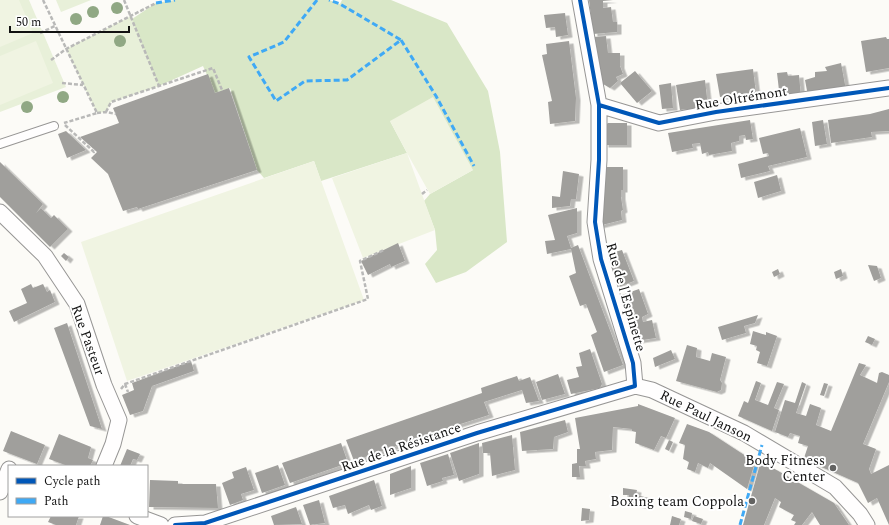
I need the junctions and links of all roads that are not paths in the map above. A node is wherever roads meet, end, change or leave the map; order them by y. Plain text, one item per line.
1 (580, 0) edge
2 (889, 88) edge
3 (599, 105) junction
4 (54, 126) road end
5 (0, 144) edge
6 (0, 212) edge
7 (635, 386) junction
8 (104, 465) edge
9 (8, 471) edge
10 (0, 492) edge
11 (140, 517) edge
12 (205, 524) edge
13 (161, 525) edge
14 (175, 525) edge
15 (867, 525) edge

1 - 3 street, Rue de l'Espinette
2 - 3 street, Rue Oltrémont
3 - 7 street, Rue de l'Espinette
4 - 5 lane
6 - 8 street, Rue Pasteur
7 - 12 street, Rue de la Résistance
7 - 15 street, Rue Paul Janson
9 - 10 street
11 - 13 street
12 - 14 street, Rue de la Résistance

